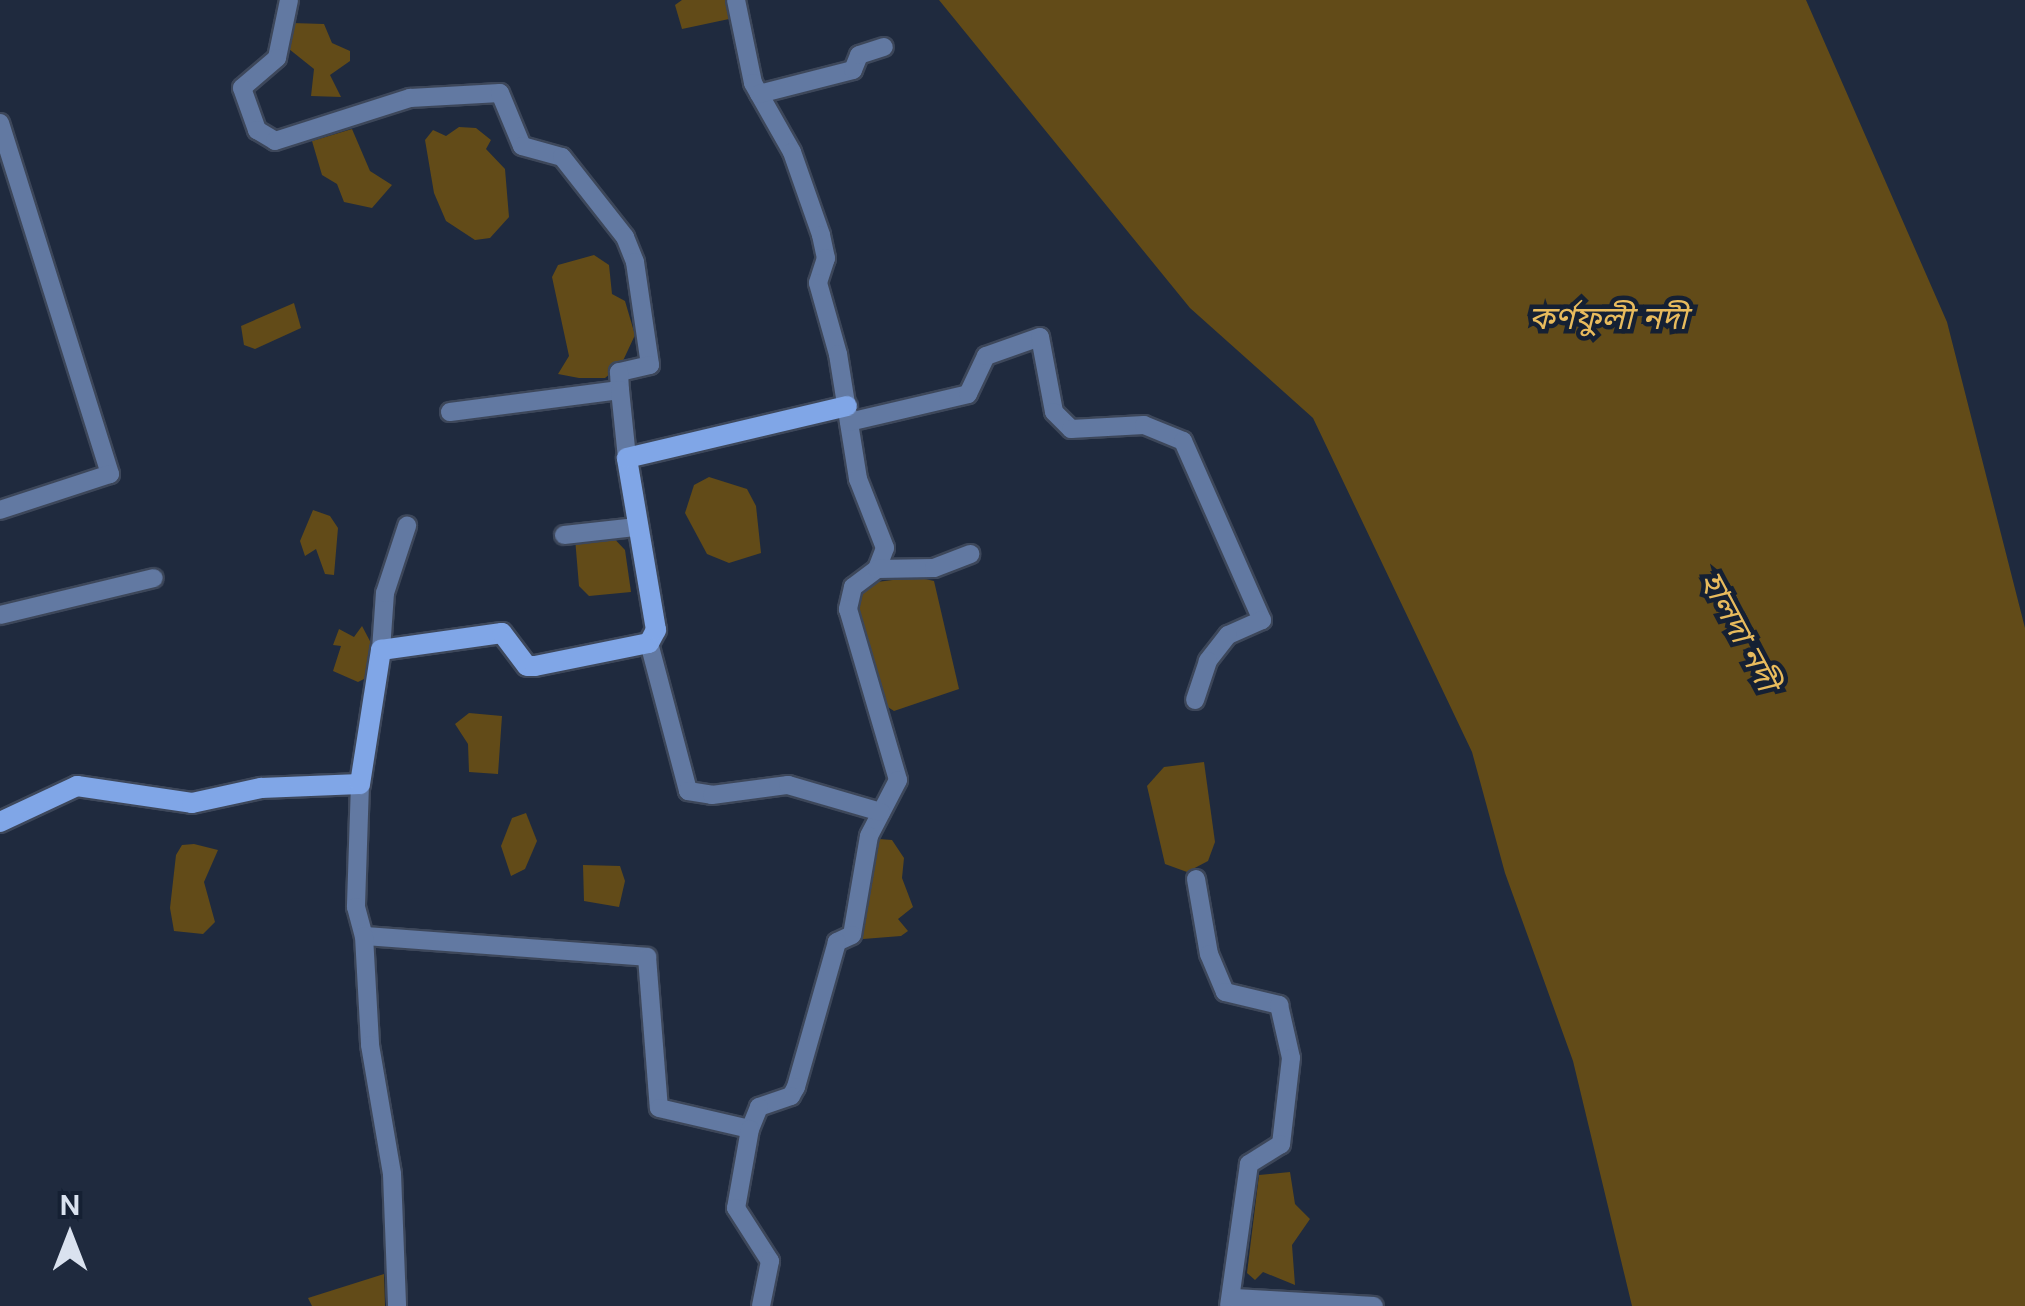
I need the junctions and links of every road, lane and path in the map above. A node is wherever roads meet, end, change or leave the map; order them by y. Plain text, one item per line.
1 (289, 0) edge
2 (736, 0) edge
3 (884, 47) dead end
4 (758, 94) junction
5 (0, 123) edge
6 (620, 390) junction
7 (450, 412) dead end
8 (848, 414) junction
9 (627, 458) junction
10 (0, 510) edge
11 (407, 526) dead end
12 (636, 527) junction
13 (564, 535) dead end
14 (970, 554) dead end
15 (876, 569) junction
16 (154, 578) dead end
17 (0, 615) edge
18 (649, 643) junction
19 (380, 650) junction
20 (1194, 700) dead end
21 (360, 784) junction
22 (882, 812) junction
23 (0, 822) edge
24 (1196, 880) dead end
25 (364, 936) junction
26 (750, 1129) junction
27 (1232, 1302) edge
28 (397, 1306) edge
29 (761, 1306) edge
30 (1374, 1306) edge

1 - 6 street
2 - 4 street
3 - 4 street
4 - 8 street
5 - 10 street
6 - 7 street
6 - 9 street
8 - 9 street
8 - 15 street
8 - 20 street
9 - 12 street
11 - 19 street
12 - 13 street
12 - 18 street
14 - 15 street
15 - 22 street
16 - 17 street
18 - 19 street
18 - 22 street
19 - 21 street
21 - 23 street
21 - 25 street
22 - 26 street
24 - 27 street
25 - 26 street
25 - 28 street
26 - 29 street
27 - 30 street

